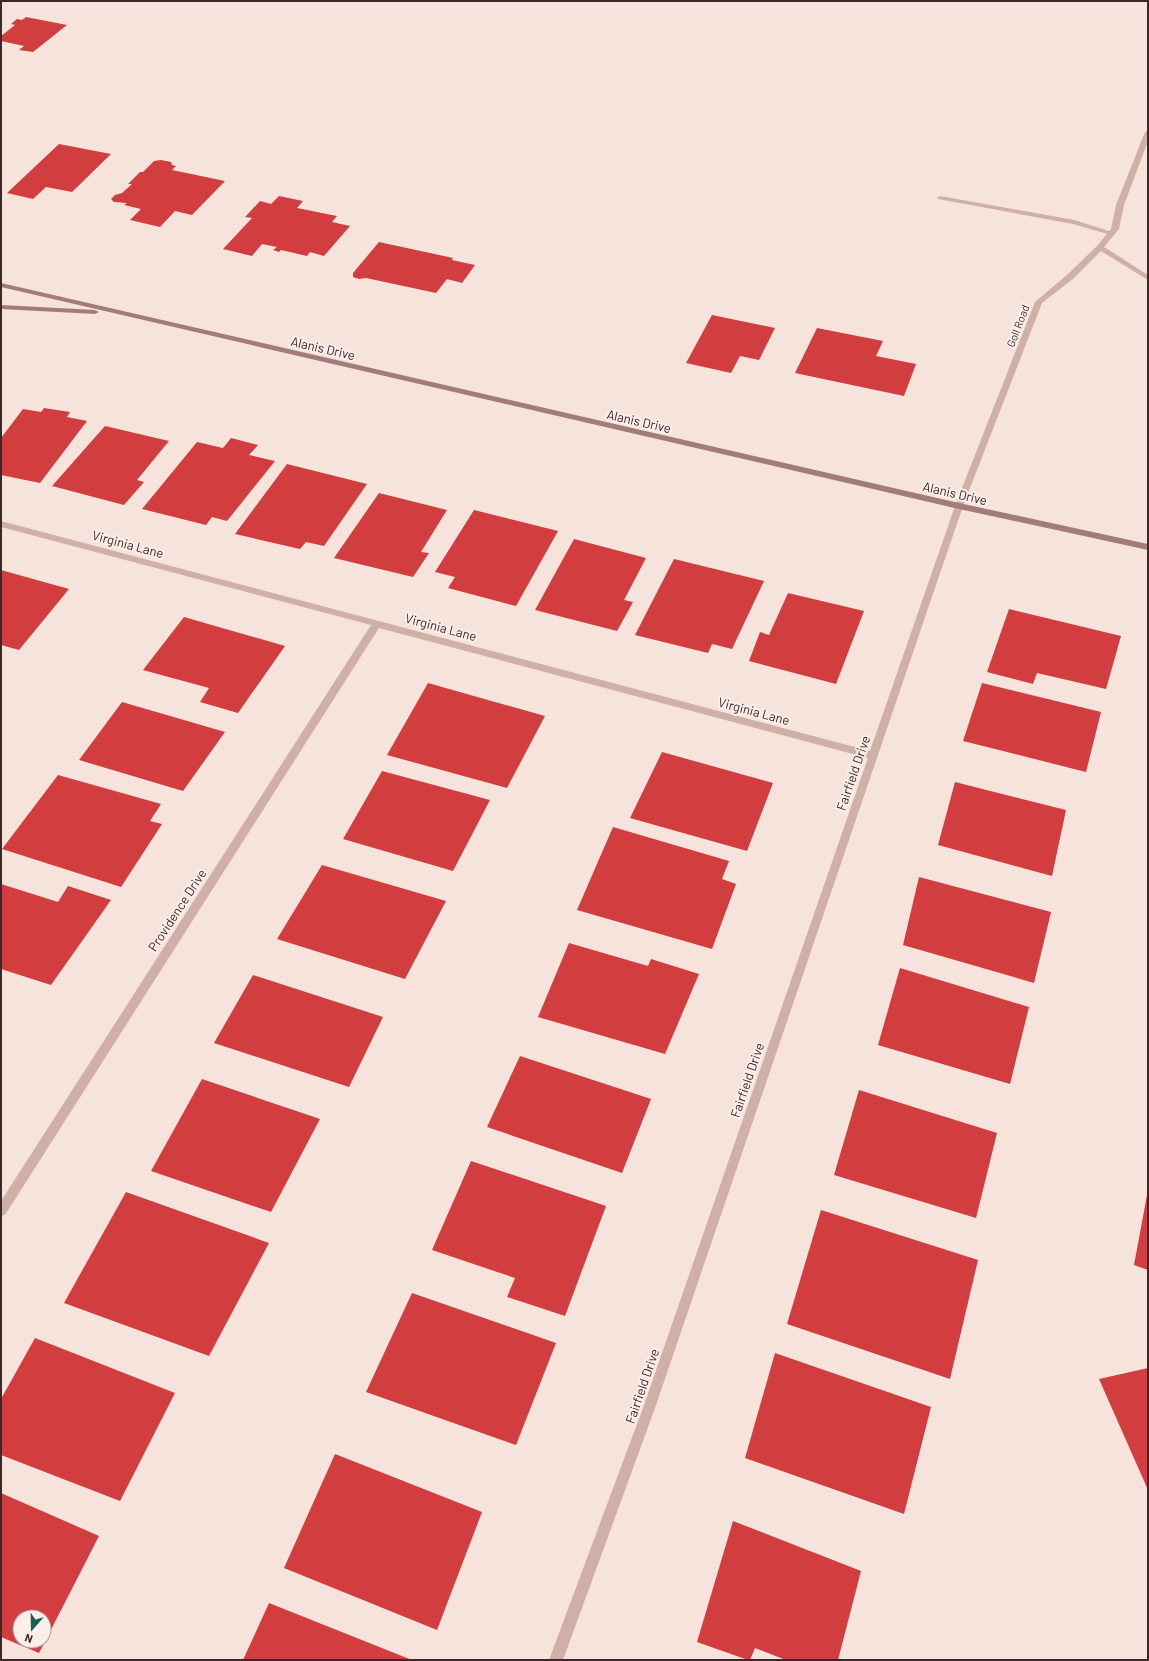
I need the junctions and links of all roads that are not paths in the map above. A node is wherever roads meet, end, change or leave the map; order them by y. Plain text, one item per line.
1 (1148, 132) edge
2 (940, 198) dead end
3 (1111, 233) junction
4 (1100, 248) junction
5 (1148, 278) edge
6 (1, 285) edge
7 (1, 307) edge
8 (125, 314) junction
9 (958, 506) junction
10 (1, 524) edge
11 (1148, 547) edge
12 (377, 623) junction
13 (874, 756) junction
14 (1, 1211) edge
15 (556, 1660) edge

1 - 3 street, Goll Road
2 - 3 street
3 - 4 street, Goll Road
4 - 5 street
4 - 9 street, Goll Road
6 - 8 main road, Alanis Drive
7 - 8 main road, Alanis Drive
8 - 9 main road, Alanis Drive
9 - 11 main road, Alanis Drive
9 - 13 street, Fairfield Drive
10 - 12 street, Virginia Lane
12 - 13 street, Virginia Lane
12 - 14 street, Providence Drive
13 - 15 street, Fairfield Drive

